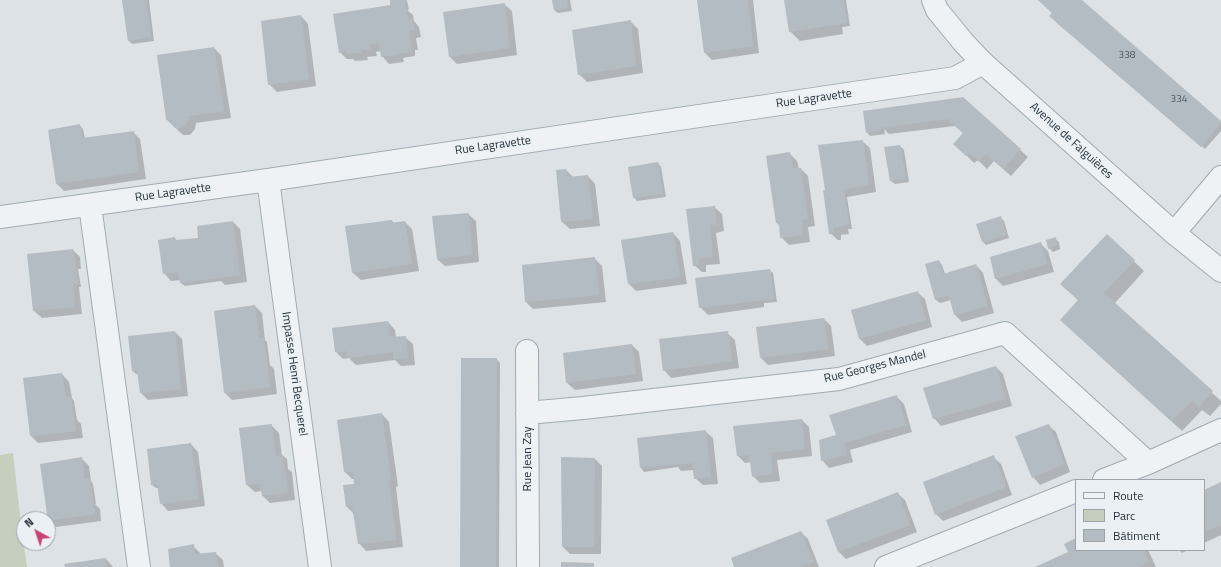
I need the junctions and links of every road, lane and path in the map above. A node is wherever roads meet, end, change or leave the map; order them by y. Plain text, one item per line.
1 (933, 0) edge
2 (983, 63) junction
3 (1221, 177) edge
4 (268, 180) junction
5 (90, 205) junction
6 (0, 217) edge
7 (1174, 233) junction
8 (1221, 271) edge
9 (527, 351) dead end
10 (527, 413) junction
11 (1221, 430) edge
12 (1148, 463) junction
13 (1107, 479) edge
14 (1075, 491) edge
15 (139, 567) edge
16 (320, 567) edge
17 (528, 567) edge
18 (886, 567) edge

1 - 2 street, Avenue de Falguières
2 - 4 street, Rue Lagravette
2 - 7 street, Avenue de Falguières
3 - 7 street
4 - 5 street, Rue Lagravette
4 - 16 street, Impasse Henri Becquerel
5 - 6 street, Rue Lagravette
5 - 15 street
7 - 8 street, Avenue de Falguières
9 - 10 street, Rue Jean Zay
10 - 12 street, Rue Georges Mandel
10 - 17 street, Rue Jean Zay
11 - 12 street
12 - 13 street
14 - 18 street

